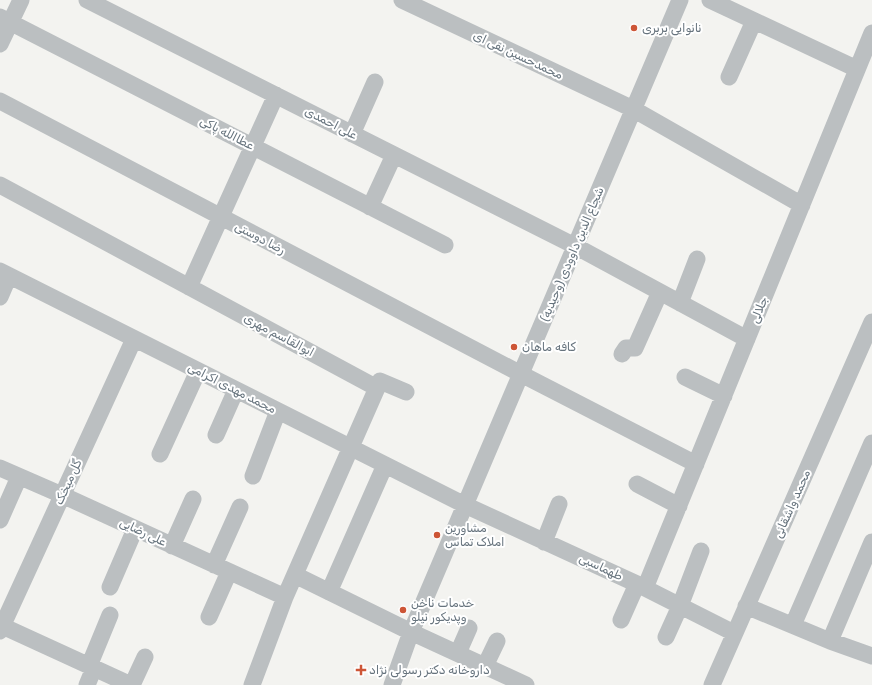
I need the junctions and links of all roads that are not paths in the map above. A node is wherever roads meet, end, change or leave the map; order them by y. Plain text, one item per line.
1 (20, 0) edge
2 (87, 0) edge
3 (402, 0) edge
4 (680, 0) edge
5 (710, 0) edge
6 (5, 20) edge
7 (754, 21) junction
8 (872, 33) edge
9 (0, 44) edge
10 (857, 68) junction
11 (729, 77) dead end
12 (376, 82) dead end
13 (276, 95) junction
14 (0, 102) edge
15 (633, 109) junction
16 (352, 134) junction
17 (253, 146) junction
18 (394, 155) junction
19 (0, 185) edge
20 (802, 205) junction
21 (370, 207) junction
22 (221, 217) junction
23 (445, 245) dead end
24 (575, 246) junction
25 (697, 259) dead end
26 (5, 274) edge
27 (189, 287) junction
28 (660, 292) junction
29 (0, 297) edge
30 (680, 303) junction
31 (872, 322) edge
32 (134, 339) junction
33 (747, 339) junction
34 (622, 354) dead end
35 (198, 371) junction
36 (521, 374) junction
37 (684, 378) dead end
38 (377, 388) junction
39 (236, 390) junction
40 (406, 392) dead end
41 (724, 396) junction
42 (278, 411) junction
43 (216, 435) dead end
44 (872, 443) edge
45 (350, 448) junction
46 (160, 454) dead end
47 (696, 464) junction
48 (385, 465) junction
49 (0, 468) edge
50 (253, 476) dead end
51 (19, 477) junction
52 (637, 484) dead end
53 (62, 495) junction
54 (193, 498) dead end
55 (559, 504) dead end
56 (465, 505) junction
57 (679, 506) junction
58 (240, 507) dead end
59 (0, 520) edge
60 (135, 529) junction
61 (544, 542) junction
62 (172, 546) junction
63 (871, 546) edge
64 (702, 551) dead end
65 (222, 568) junction
66 (295, 575) junction
67 (641, 586) junction
68 (110, 587) dead end
69 (329, 592) junction
70 (285, 597) junction
71 (680, 606) junction
72 (746, 606) junction
73 (110, 615) dead end
74 (209, 617) dead end
75 (620, 620) dead end
76 (792, 625) junction
77 (1, 627) edge
78 (469, 628) dead end
79 (411, 632) junction
80 (734, 633) junction
81 (666, 637) dead end
82 (497, 640) dead end
83 (830, 641) junction
84 (458, 653) junction
85 (872, 656) edge
86 (145, 657) dead end
87 (485, 666) junction
88 (91, 667) junction
89 (87, 685) edge
90 (131, 685) edge
91 (252, 685) edge
92 (392, 685) edge
93 (526, 685) edge
94 (712, 685) edge

1 - 6 street
2 - 13 street, علی احمدی
3 - 15 street, محمدحسین نقی ای
4 - 15 street, شجاع الدین داوودی (وحیدیه)
5 - 7 street
6 - 9 street
6 - 17 street, عطاالله پاکی
7 - 10 street
7 - 11 street
8 - 10 street, جلالی
10 - 20 street, جلالی
12 - 16 street
13 - 16 street, علی احمدی
13 - 17 street
14 - 22 street, رضا دوستی
15 - 20 street, محمدحسین نقی ای
15 - 24 street, شجاع الدین داوودی (وحیدیه)
16 - 18 street, علی احمدی
17 - 21 street, عطاالله پاکی
17 - 22 street
18 - 21 street
18 - 24 street, علی احمدی
19 - 27 street, ابوالقاسم مهری
20 - 33 street, جلالی
21 - 23 street, عطاالله پاکی
22 - 27 street
22 - 36 street, رضا دوستی
24 - 28 street, علی احمدی
24 - 36 street, شجاع الدین داوودی (وحیدیه)
25 - 30 street
26 - 29 street
26 - 32 street, محمد مهدی اکرامی
27 - 38 street, ابوالقاسم مهری
28 - 30 street, علی احمدی
28 - 34 street
30 - 33 street, علی احمدی
31 - 72 street, محمد واشقانی
32 - 35 street, محمد مهدی اکرامی
32 - 53 street, گل میخک
33 - 41 street, جلالی
35 - 39 street, محمد مهدی اکرامی
35 - 46 street
36 - 47 street, رضا دوستی
36 - 56 street, شجاع الدین داوودی (وحیدیه)
37 - 41 street
38 - 40 street
38 - 45 street
39 - 42 street, محمد مهدی اکرامی
39 - 43 street
41 - 47 street, جلالی
42 - 45 street, محمد مهدی اکرامی
42 - 50 street
44 - 76 street
45 - 48 street, محمد مهدی اکرامی
45 - 66 street
47 - 57 street, جلالی
48 - 56 street, محمد مهدی اکرامی
48 - 69 street
49 - 51 street, علی رضایی
51 - 53 street, علی رضایی
51 - 59 street
52 - 57 street
53 - 60 street, علی رضایی
53 - 77 street, گل میخک
54 - 62 street
55 - 61 street
56 - 61 street, طهماسبی
56 - 79 street, شجاع الدین داوودی (وحیدیه)
57 - 67 street, جلالی
58 - 65 street
60 - 62 street, علی رضایی
60 - 68 street
61 - 67 street, طهماسبی
62 - 65 street, علی رضایی
63 - 83 street
64 - 71 street
65 - 70 street, علی رضایی
65 - 74 street
66 - 69 street
66 - 70 street
67 - 71 street, طهماسبی
67 - 75 street, جلالی
69 - 79 street
70 - 91 street
71 - 80 street, طهماسبی
71 - 81 street
72 - 76 street
72 - 80 street, محمد واشقانی
73 - 88 street
76 - 83 street
77 - 88 street
78 - 84 street
79 - 84 street
79 - 92 street, شجاع الدین داوودی (وحیدیه)
80 - 94 street, محمد واشقانی
82 - 87 street
83 - 85 street
84 - 87 street
86 - 90 street
87 - 93 street
88 - 89 street
88 - 90 street

